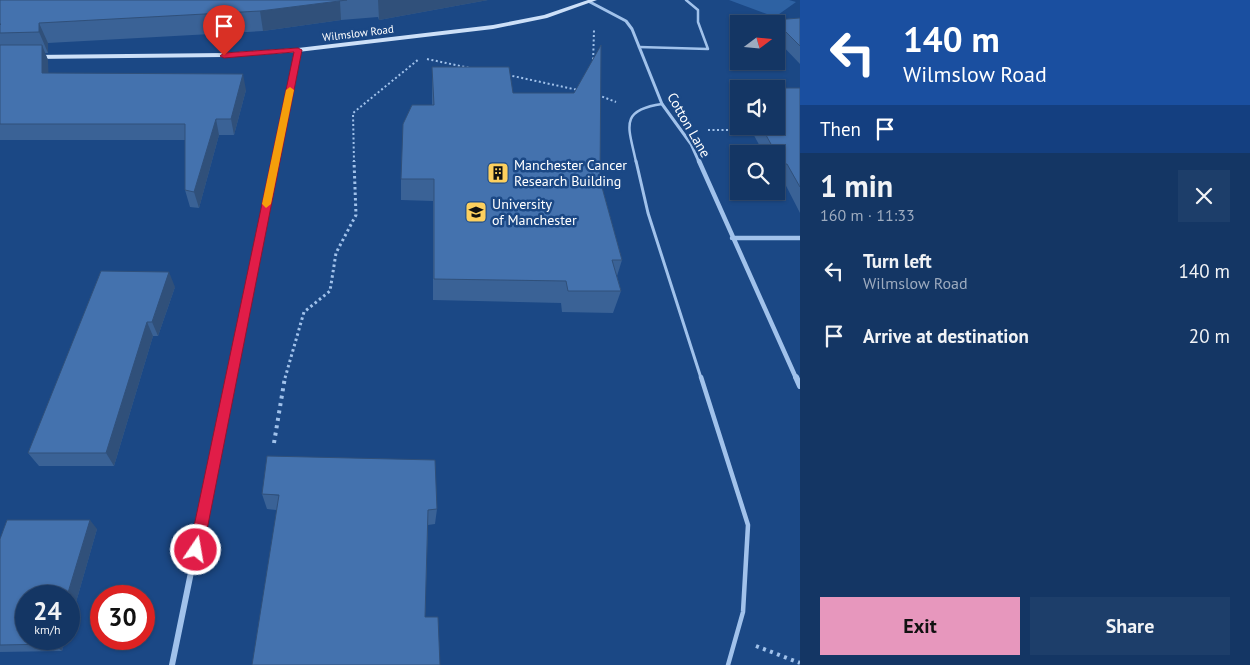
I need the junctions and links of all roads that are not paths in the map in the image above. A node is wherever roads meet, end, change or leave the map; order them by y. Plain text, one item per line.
1 (686, 0) edge
2 (592, 1) edge
3 (639, 47) junction
4 (298, 50) junction
5 (29, 57) edge
6 (662, 104) junction
7 (732, 238) junction
8 (800, 238) edge
9 (800, 386) edge
10 (172, 665) edge
11 (728, 665) edge

1 - 3 lane
2 - 3 street, Cotton Lane
2 - 4 main road, Wilmslow Road
3 - 6 street, Cotton Lane
4 - 5 main road, Wilmslow Road
4 - 10 street
6 - 7 street, Cotton Lane
6 - 11 lane
7 - 8 street
7 - 9 street, Cotton Lane

